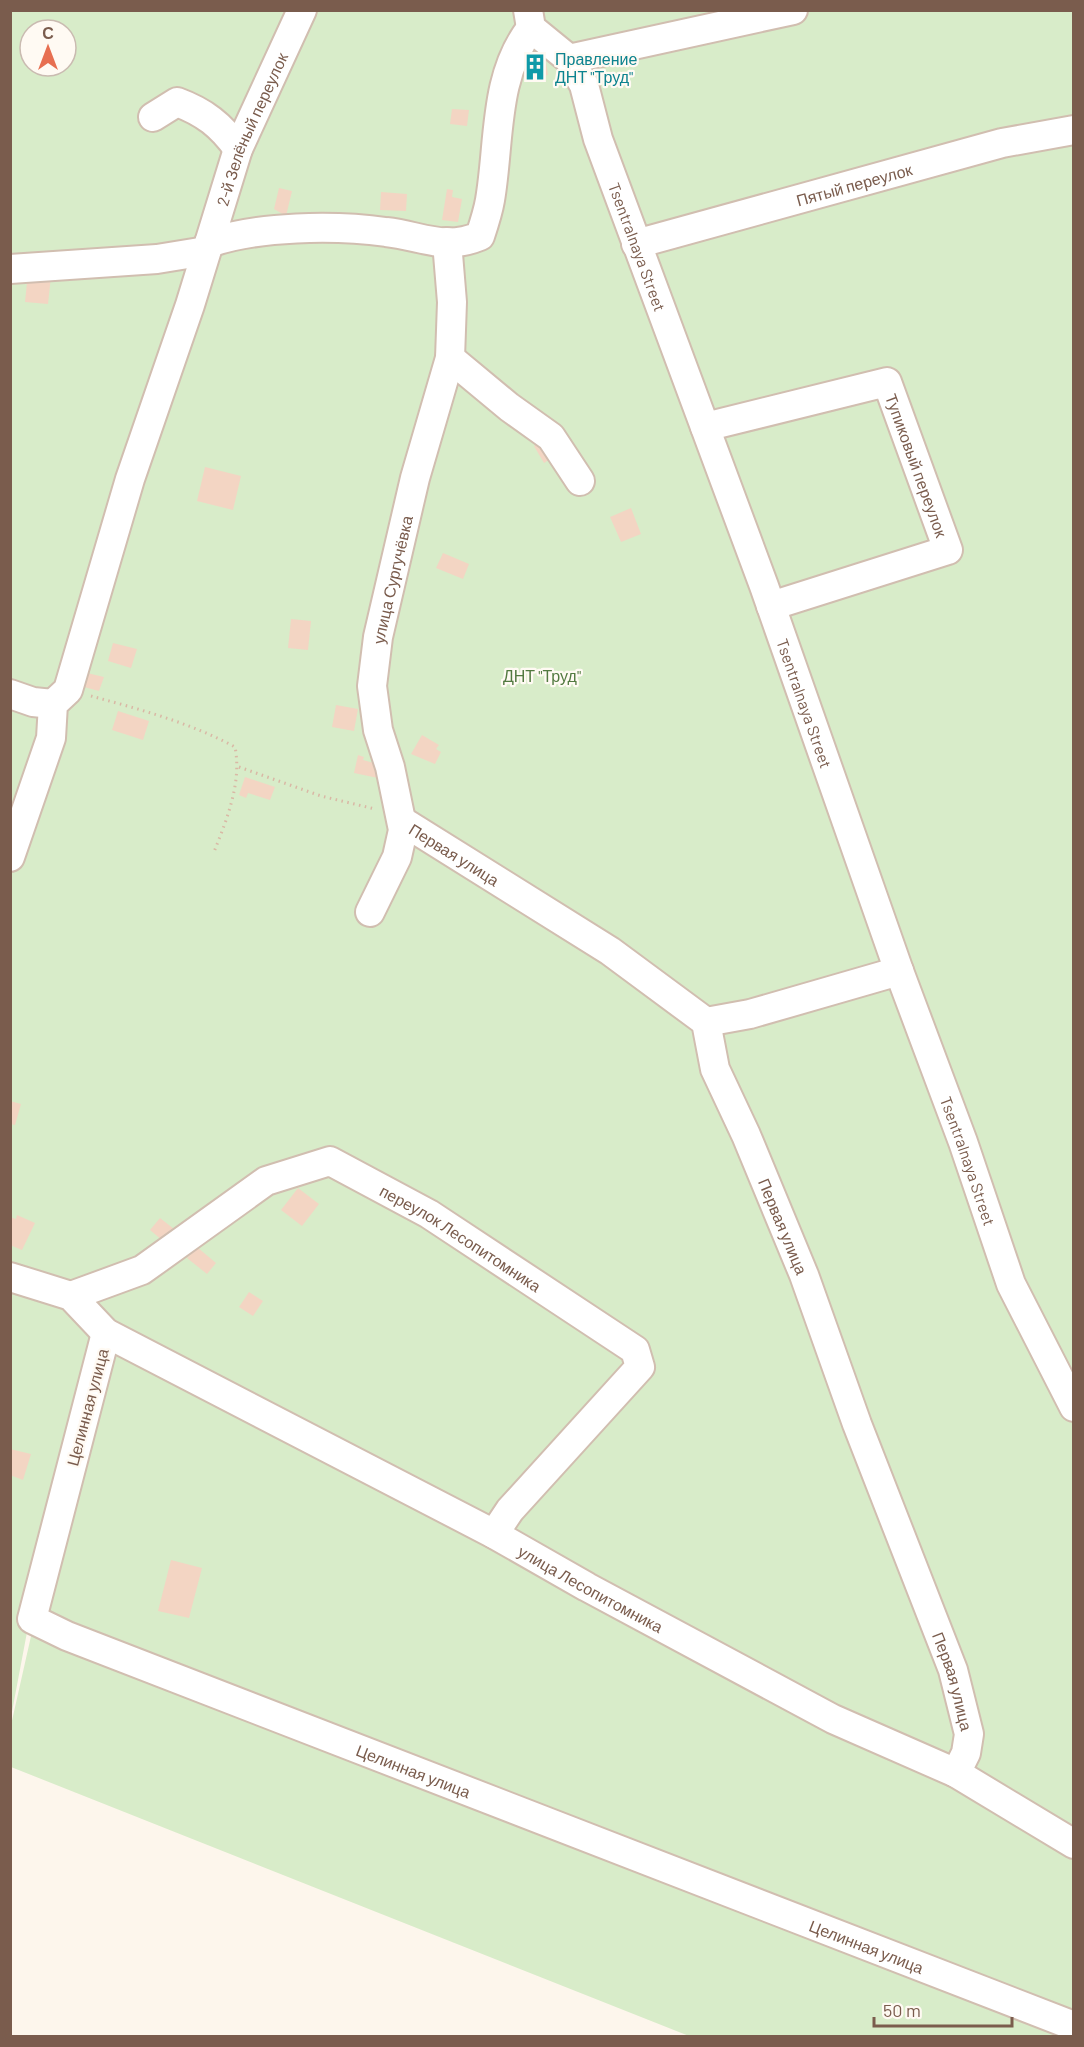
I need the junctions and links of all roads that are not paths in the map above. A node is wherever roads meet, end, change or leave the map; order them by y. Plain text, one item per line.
1 (302, 10) edge
2 (793, 10) edge
3 (530, 19) edge
4 (569, 59) junction
5 (153, 117) dead end
6 (1074, 130) edge
7 (238, 149) junction
8 (447, 242) junction
9 (636, 244) junction
10 (207, 247) junction
11 (10, 269) edge
12 (450, 358) junction
13 (705, 427) junction
14 (580, 481) dead end
15 (771, 606) junction
16 (10, 694) edge
17 (60, 697) junction
18 (401, 817) junction
19 (10, 857) edge
20 (370, 912) dead end
21 (899, 971) junction
22 (706, 1022) junction
23 (10, 1276) edge
24 (71, 1296) junction
25 (106, 1333) junction
26 (1074, 1407) edge
27 (494, 1534) junction
28 (956, 1773) junction
29 (1074, 1844) edge
30 (1074, 2026) edge

1 - 7 street, 2-й Зелёный переулок
2 - 4 street
3 - 4 street, Tsentralnaya Street
3 - 8 street
4 - 9 street, Tsentralnaya Street
5 - 7 street
6 - 9 street, Пятый переулок
7 - 10 street, 2-й Зелёный переулок
8 - 10 street
8 - 12 street, улица Сургучёвка
9 - 13 street, Tsentralnaya Street
10 - 11 street
10 - 17 street
12 - 14 street
12 - 18 street, улица Сургучёвка
13 - 15 street, Tsentralnaya Street
13 - 15 street, Тупиковый переулок
15 - 21 street, Tsentralnaya Street
16 - 17 street
17 - 19 street
18 - 20 street, улица Сургучёвка
18 - 22 street, Первая улица
21 - 22 street
21 - 26 street, Tsentralnaya Street
22 - 28 street, Первая улица
23 - 24 street
24 - 25 street
24 - 27 street, переулок Лесопитомника
25 - 27 street, улица Лесопитомника
25 - 30 street, Целинная улица
27 - 28 street, улица Лесопитомника
28 - 29 street, улица Лесопитомника

